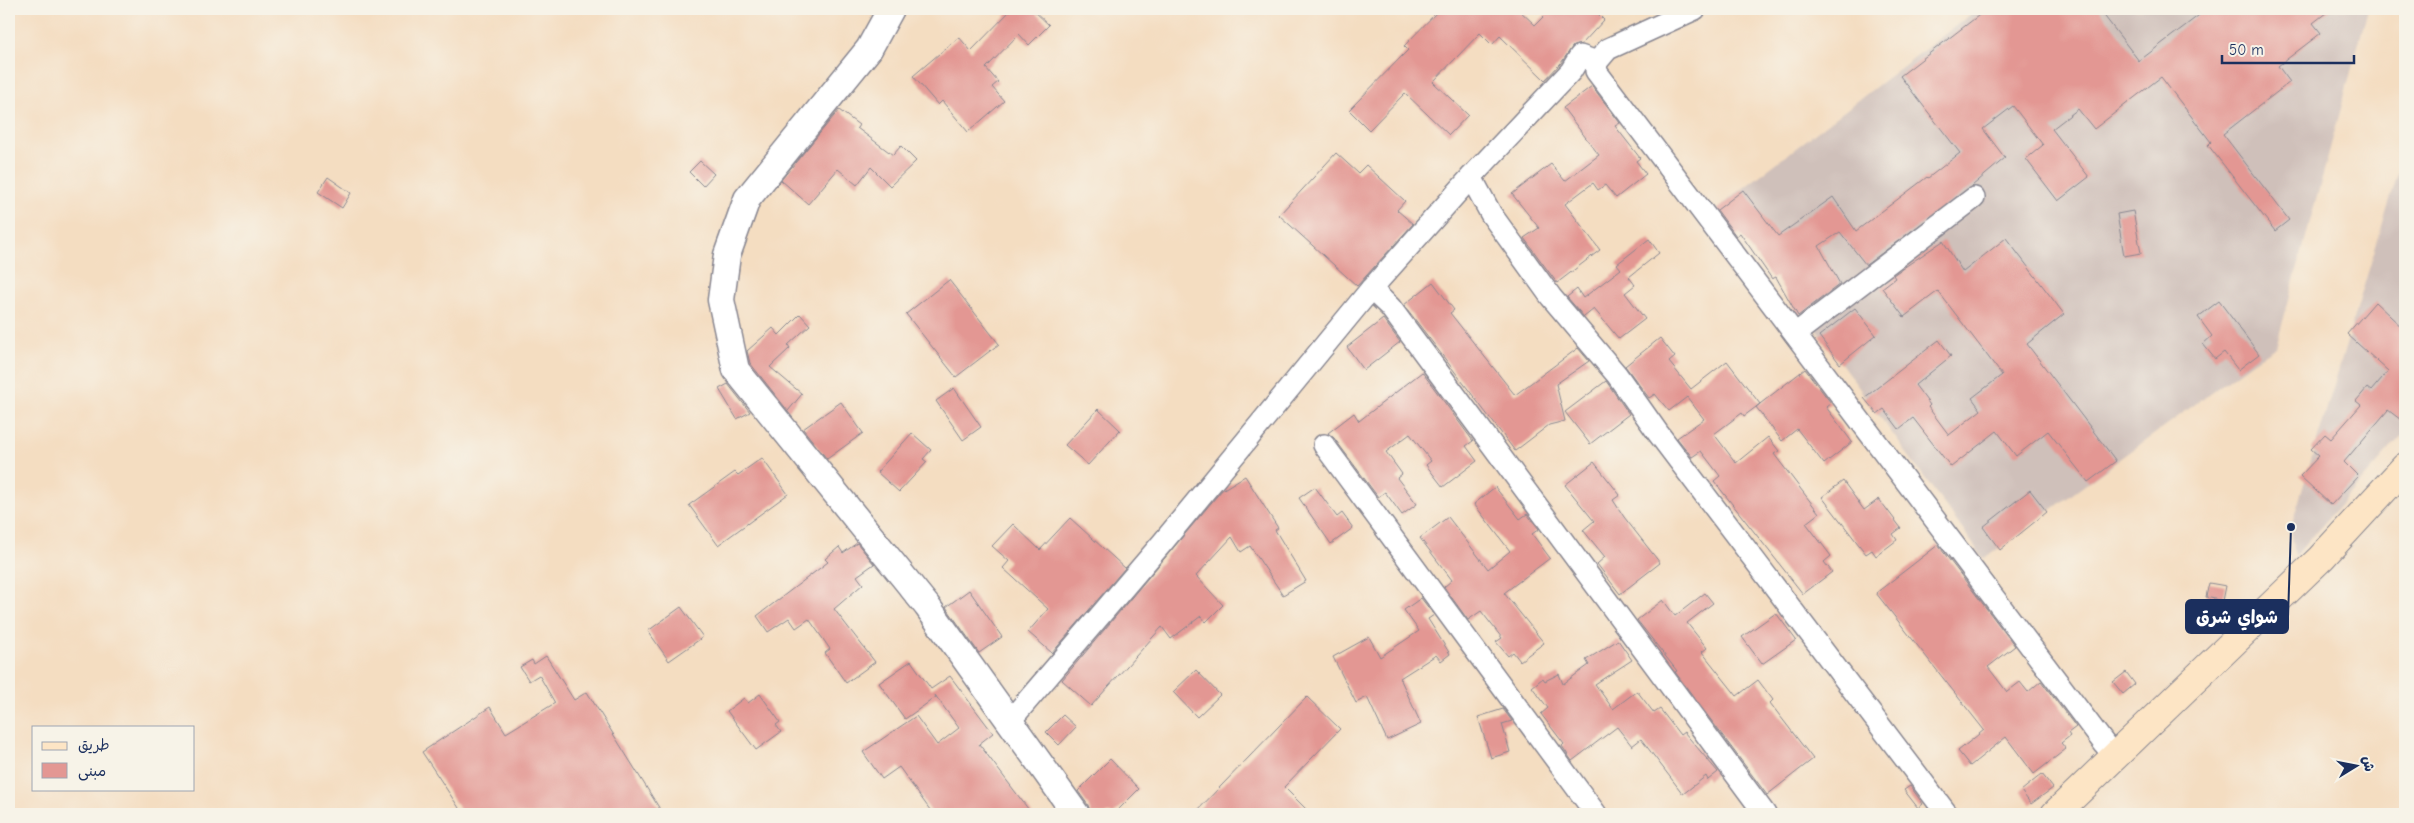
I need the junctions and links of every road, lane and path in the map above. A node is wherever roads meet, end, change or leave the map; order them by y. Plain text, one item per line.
1 (891, 9) edge
2 (1695, 9) edge
3 (1597, 62) junction
4 (1471, 177) junction
5 (1974, 198) dead end
6 (1371, 289) junction
7 (1795, 334) junction
8 (1324, 445) dead end
9 (2405, 467) edge
10 (1009, 722) junction
11 (2115, 758) junction
12 (1076, 814) edge
13 (1596, 814) edge
14 (1765, 814) edge
15 (1947, 814) edge
16 (2055, 814) edge

1 - 10 street
2 - 3 street
3 - 4 street
3 - 7 street
4 - 6 street
4 - 15 street
5 - 7 street
6 - 10 street
6 - 14 street
7 - 11 street
8 - 13 street
9 - 11 main road
10 - 12 street
11 - 16 main road

